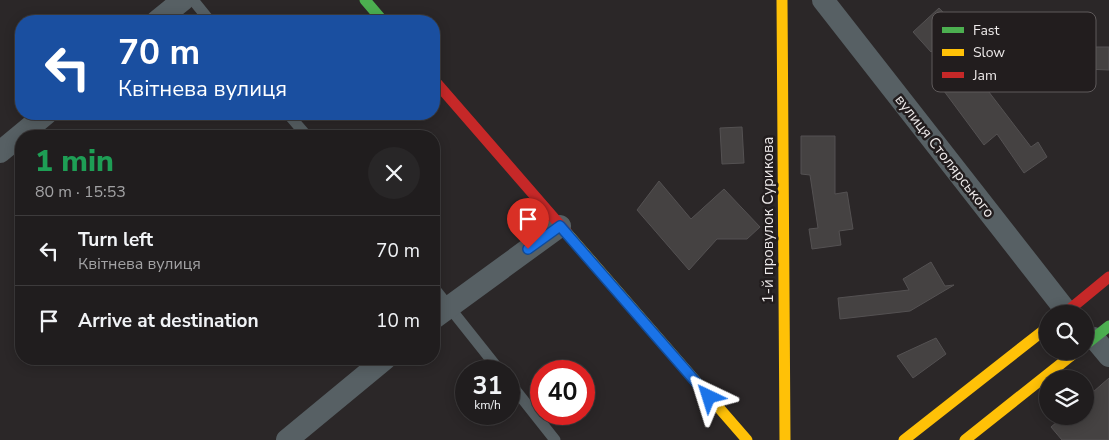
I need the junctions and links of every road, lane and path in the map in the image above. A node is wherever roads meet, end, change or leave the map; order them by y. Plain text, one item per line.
1 (183, 0) edge
2 (193, 0) edge
3 (365, 0) edge
4 (782, 0) edge
5 (823, 0) edge
6 (164, 15) edge
7 (205, 15) edge
8 (378, 15) edge
9 (440, 87) edge
10 (39, 120) edge
11 (293, 120) edge
12 (27, 130) edge
13 (301, 130) edge
14 (15, 140) edge
15 (0, 152) edge
16 (560, 226) junction
17 (1109, 277) edge
18 (1060, 305) edge
19 (1076, 305) edge
20 (441, 312) edge
21 (1039, 334) edge
22 (1094, 343) edge
23 (1109, 356) edge
24 (489, 360) edge
25 (1066, 360) edge
26 (377, 365) edge
27 (520, 396) edge
28 (287, 440) edge
29 (555, 440) edge
30 (747, 440) edge
31 (785, 440) edge
32 (904, 440) edge
33 (965, 440) edge

1 - 6 street
2 - 7 lane
3 - 8 street
4 - 31 street, 1-й провулок Сурикова
5 - 18 street, вулиця Столярського
9 - 16 street
10 - 12 street
11 - 13 lane
14 - 15 street
16 - 20 street
16 - 30 street
17 - 19 street
20 - 24 lane
21 - 32 street
22 - 23 street
25 - 33 street
26 - 28 street
27 - 29 lane

